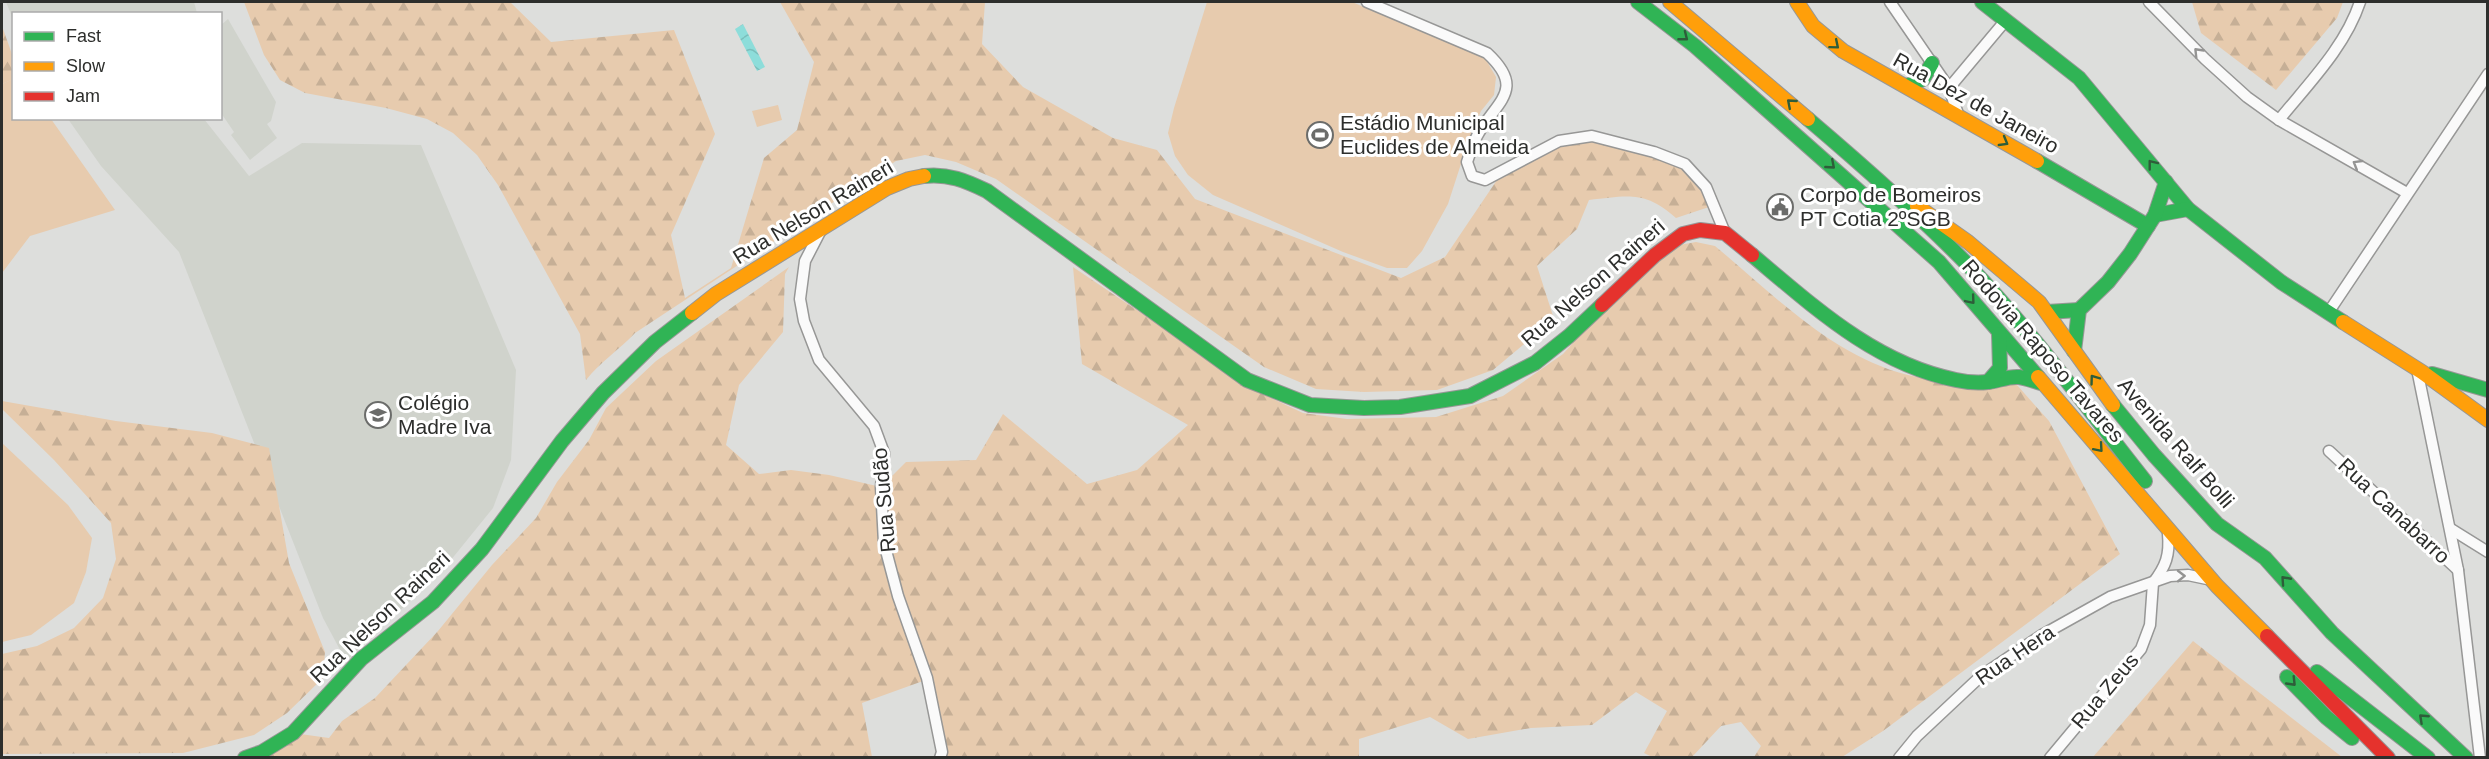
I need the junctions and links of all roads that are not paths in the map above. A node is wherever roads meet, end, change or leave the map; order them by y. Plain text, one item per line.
1 (1367, 2) edge
2 (1638, 2) edge
3 (1670, 2) edge
4 (1797, 2) edge
5 (1890, 2) edge
6 (1982, 2) edge
7 (2149, 2) edge
8 (2360, 2) edge
9 (2006, 20) junction
10 (1932, 63) junction
11 (2487, 74) edge
12 (1907, 86) junction
13 (1949, 88) junction
14 (1958, 114) junction
15 (2279, 120) junction
16 (1882, 182) junction
17 (2166, 182) junction
18 (2407, 194) junction
19 (2188, 209) junction
20 (2151, 220) junction
21 (822, 227) junction
22 (1725, 232) junction
23 (2079, 310) junction
24 (2047, 312) junction
25 (2328, 313) junction
26 (1999, 334) junction
27 (2074, 351) junction
28 (2420, 370) junction
29 (1988, 382) junction
30 (2041, 383) junction
31 (2487, 390) edge
32 (2487, 420) edge
33 (2329, 451) dead end
34 (2451, 529) junction
35 (2168, 531) junction
36 (2487, 552) edge
37 (2458, 570) junction
38 (2153, 583) junction
39 (2214, 583) junction
40 (2317, 672) junction
41 (246, 758) edge
42 (940, 758) edge
43 (1899, 758) edge
44 (2050, 758) edge
45 (2377, 758) edge
46 (2388, 758) edge
47 (2403, 758) edge
48 (2428, 758) edge
49 (2466, 758) edge
50 (2480, 758) edge

1 - 22 street
2 -> 26 main road, Rodovia Raposo Tavares
16 -> 3 main road, Rodovia Raposo Tavares
4 -> 12 main road, Rua Dez de Janeiro
5 - 10 street
6 - 9 main road
15 -> 7 street
8 - 15 street
9 - 13 street
17 -> 9 main road
10 - 12 main road
10 - 13 street
11 - 18 street
12 - 14 main road, Rua Dez de Janeiro
13 - 14 street
14 -> 20 main road, Rua Dez de Janeiro
18 -> 15 street
16 - 24 main road, Avenida Ralf Bolli
16 - 40 main road, Rodovia Raposo Tavares
17 - 19 main road
17 - 20 main road
18 - 25 street
19 - 20 main road
19 - 25 main road
20 - 23 main road
21 - 22 main road, Rua Nelson Raineri
21 - 41 main road, Rua Nelson Raineri
21 - 42 street, Rua Sudão
22 - 29 main road
23 - 24 main road
23 - 27 main road
24 - 27 main road, Avenida Ralf Bolli
25 - 28 main road
26 - 29 main road
26 - 30 main road, Rodovia Raposo Tavares
49 -> 27 main road, Avenida Ralf Bolli
28 - 31 main road
28 - 32 main road
28 - 34 street
29 - 30 main road
30 -> 35 main road, Rodovia Raposo Tavares
33 - 37 street, Rua Canabarro
34 - 36 street
34 - 37 street
35 - 38 street
35 - 39 main road, Rodovia Raposo Tavares
37 - 50 street
38 -> 39 street, Rua Hera
38 - 43 street, Rua Hera
38 - 44 street, Rua Zeus
39 -> 45 main road
39 - 46 main road, Rodovia Raposo Tavares
40 - 47 main road, Rodovia Raposo Tavares
40 - 48 main road

